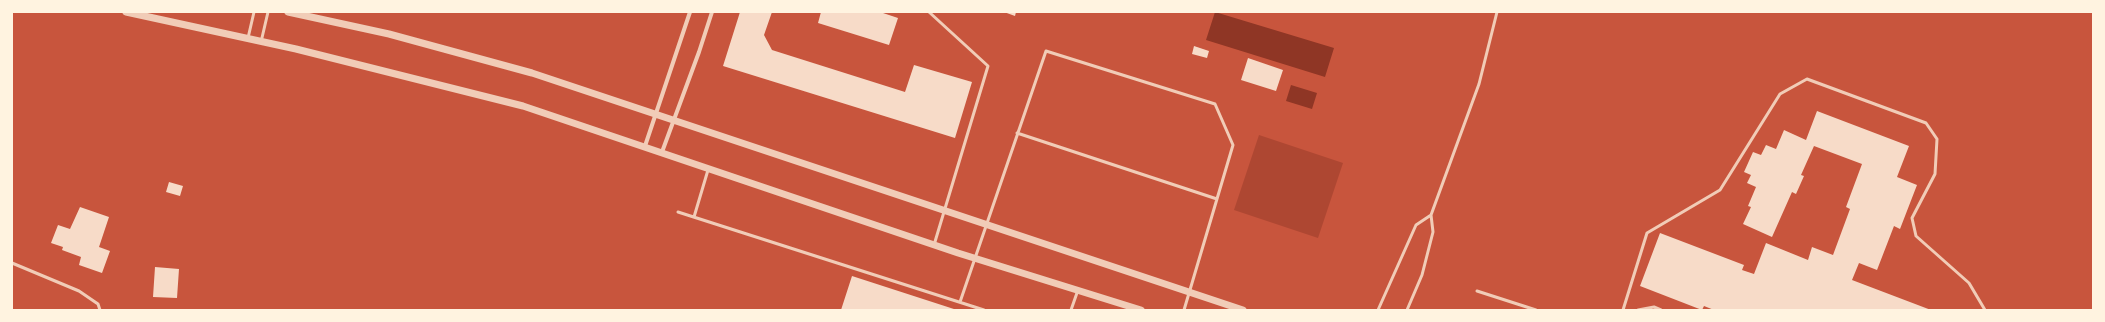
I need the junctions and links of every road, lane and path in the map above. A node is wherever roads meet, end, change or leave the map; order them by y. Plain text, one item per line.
1 (126, 12) edge
2 (254, 12) edge
3 (268, 12) edge
4 (288, 12) edge
5 (690, 12) edge
6 (712, 12) edge
7 (929, 12) edge
8 (1497, 12) edge
9 (248, 39) junction
10 (261, 42) junction
11 (656, 113) junction
12 (674, 119) junction
13 (1017, 133) junction
14 (645, 146) junction
15 (662, 152) junction
16 (709, 168) junction
17 (1218, 199) junction
18 (944, 211) junction
19 (678, 212) dead end
20 (1431, 215) junction
21 (694, 217) junction
22 (987, 224) junction
23 (934, 245) junction
24 (975, 258) junction
25 (12, 263) edge
26 (1078, 290) junction
27 (1477, 291) dead end
28 (1189, 292) junction
29 (960, 302) junction
30 (100, 310) edge
31 (984, 310) edge
32 (1070, 310) edge
33 (1141, 310) edge
34 (1184, 310) edge
35 (1243, 310) edge
36 (1378, 310) edge
37 (1407, 310) edge
38 (1536, 310) edge
39 (1623, 310) edge
40 (1638, 310) edge
41 (1661, 310) edge
42 (1985, 310) edge

1 - 9 street
2 - 9 lane
3 - 10 lane
4 - 11 street
5 - 11 street
6 - 12 street
7 - 18 lane
8 - 20 lane
9 - 10 street
10 - 14 street
11 - 12 street
11 - 14 street
12 - 15 street
12 - 18 street
13 - 17 lane
13 - 17 lane
13 - 22 lane
14 - 15 street
15 - 16 street
16 - 21 lane
16 - 23 street
17 - 28 lane
18 - 22 street
18 - 23 lane
19 - 21 lane
20 - 36 lane
20 - 37 lane
21 - 29 lane
22 - 24 lane
22 - 28 street
23 - 24 street
24 - 26 street
24 - 29 lane
25 - 30 lane
26 - 32 lane
26 - 33 street
27 - 38 lane
28 - 34 lane
28 - 35 street
29 - 31 lane
39 - 42 lane
40 - 41 lane

